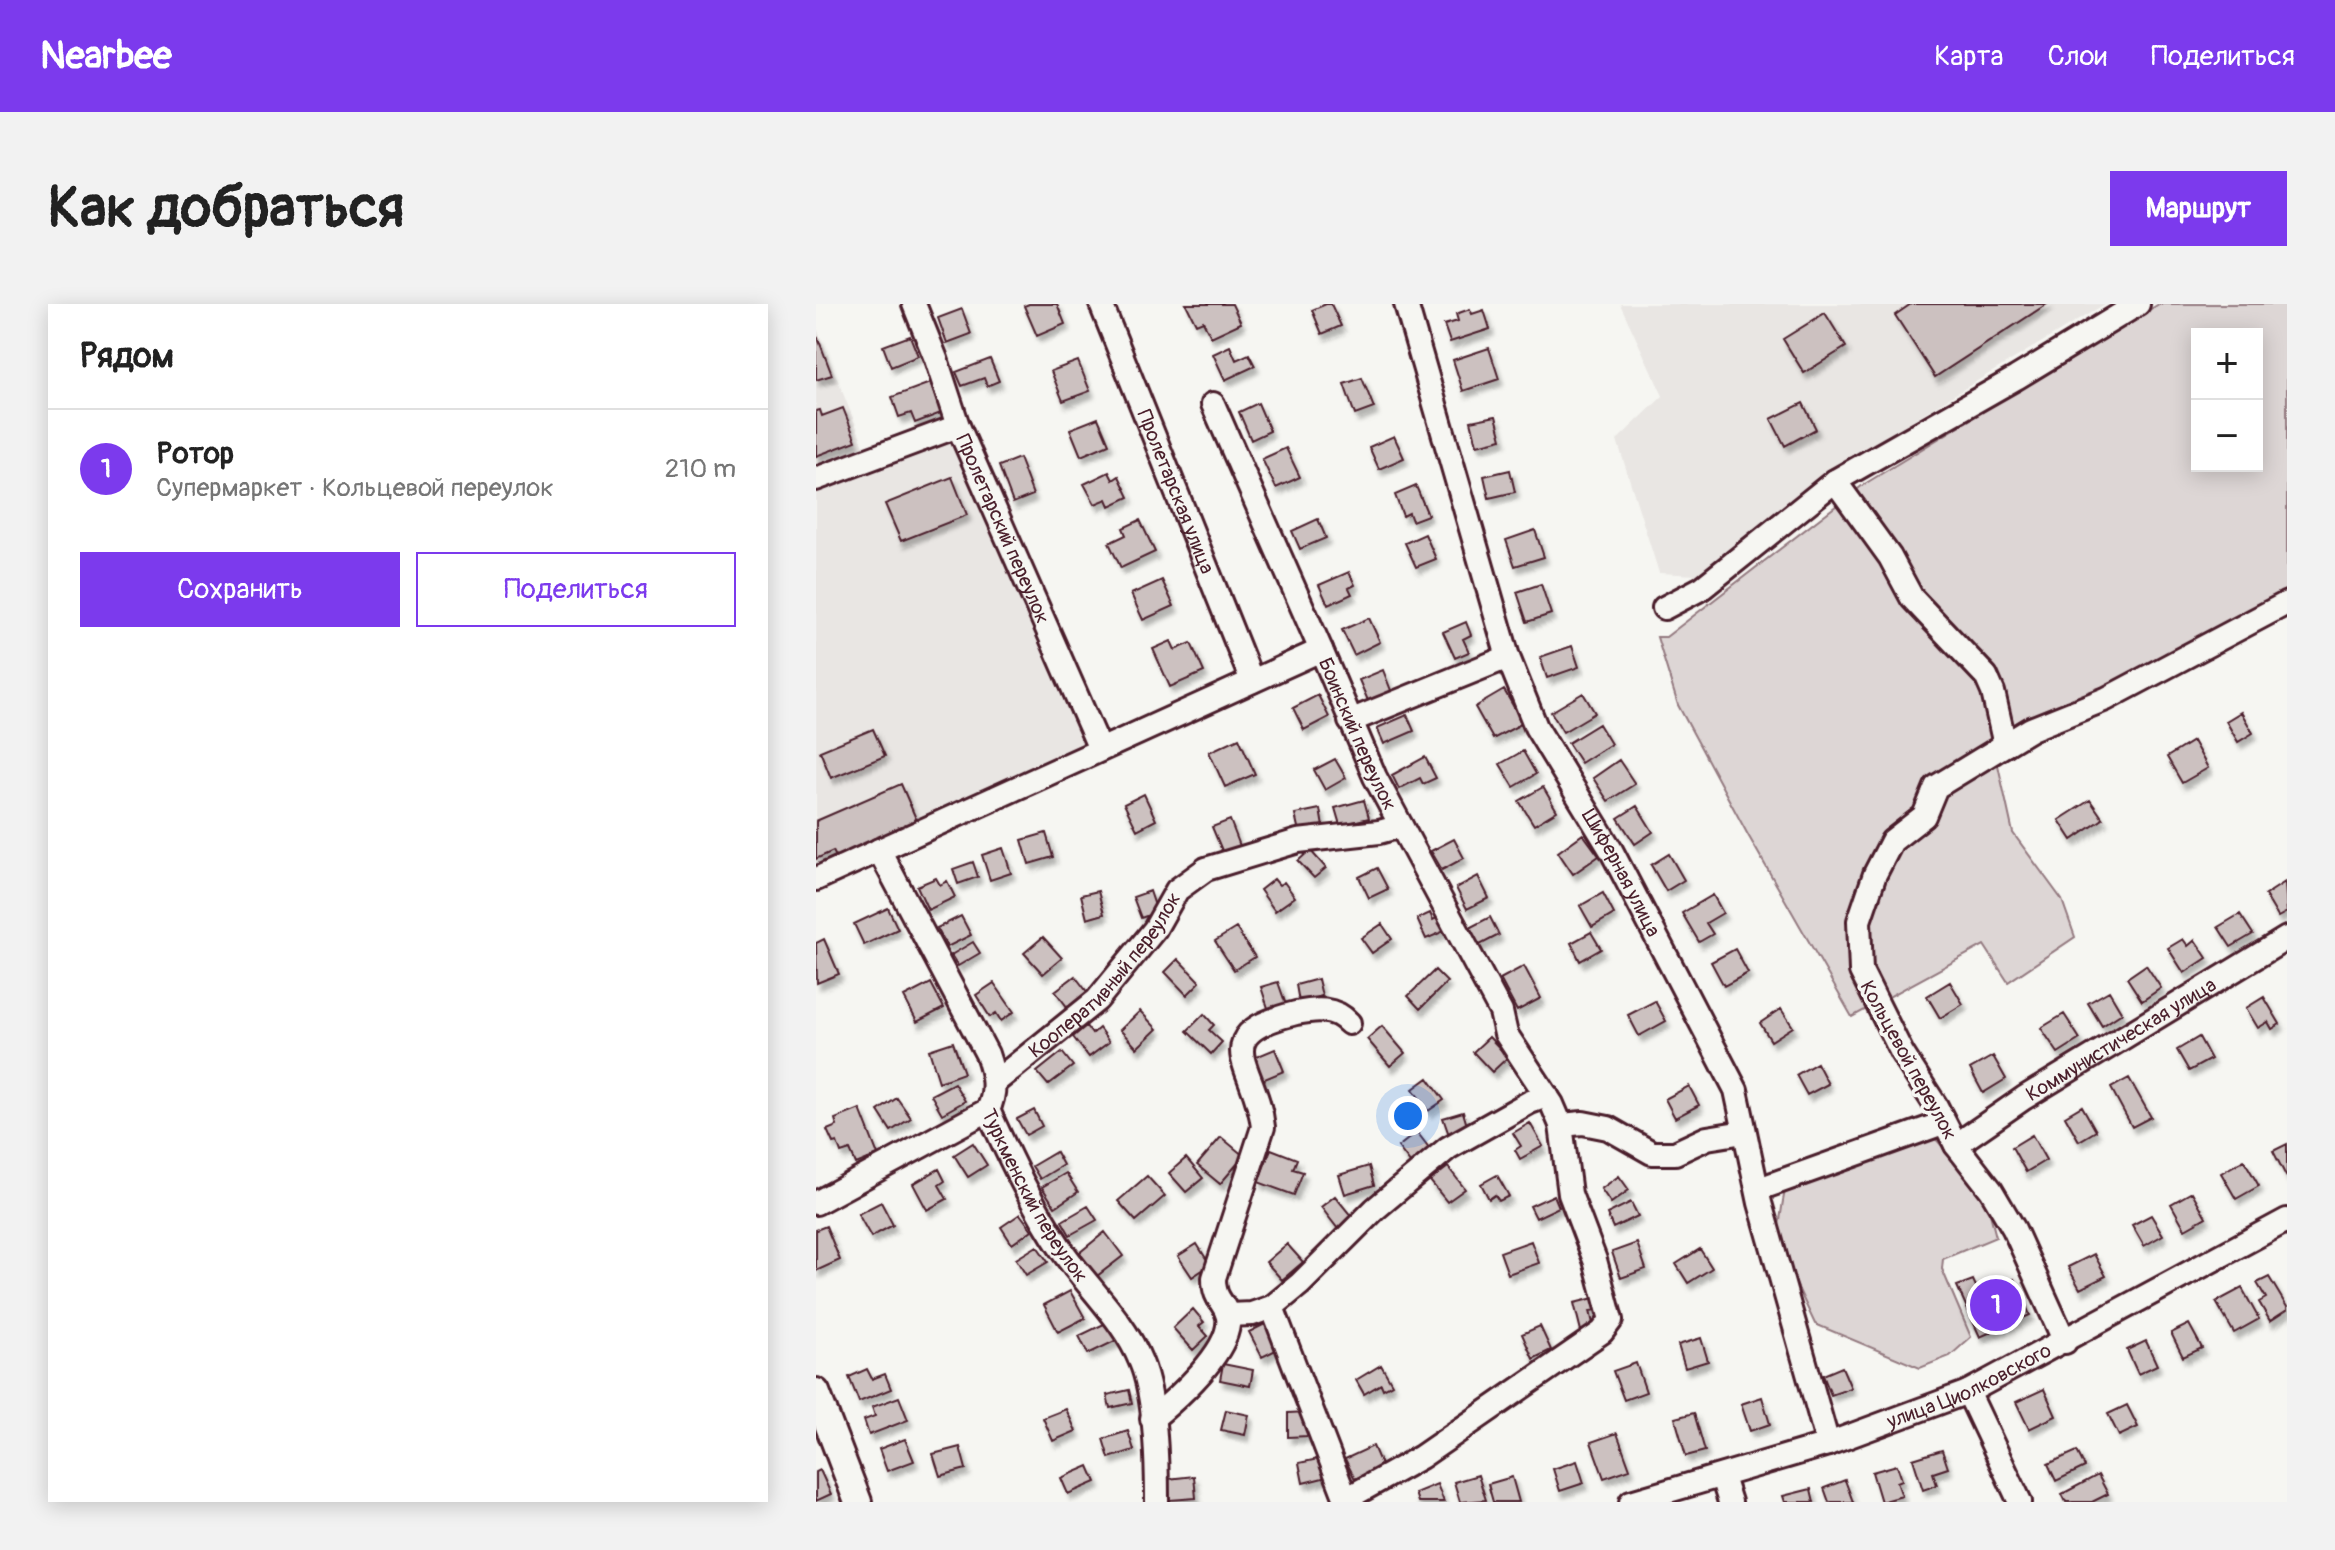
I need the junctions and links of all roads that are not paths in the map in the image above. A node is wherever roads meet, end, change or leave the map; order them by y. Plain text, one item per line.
1 (914, 304) edge
2 (1101, 304) edge
3 (1406, 304) edge
4 (2138, 304) edge
5 (1213, 404) dead end
6 (958, 426) junction
7 (816, 479) edge
8 (1835, 481) junction
9 (2287, 603) edge
10 (1664, 608) dead end
11 (1321, 650) junction
12 (1508, 657) junction
13 (1252, 681) junction
14 (1350, 721) junction
15 (2005, 745) junction
16 (1100, 749) junction
17 (1401, 826) junction
18 (879, 850) junction
19 (816, 879) edge
20 (2287, 938) edge
21 (1349, 1023) dead end
22 (994, 1083) junction
23 (1547, 1096) junction
24 (988, 1110) junction
25 (1943, 1123) junction
26 (1561, 1125) junction
27 (1744, 1132) junction
28 (1956, 1145) junction
29 (1759, 1189) junction
30 (816, 1203) edge
31 (2287, 1220) edge
32 (1272, 1307) junction
33 (1228, 1315) junction
34 (2065, 1342) junction
35 (816, 1392) edge
36 (1968, 1392) junction
37 (1152, 1419) junction
38 (1828, 1444) junction
39 (1722, 1477) junction
40 (1347, 1501) edge
41 (858, 1502) edge
42 (1157, 1502) edge
43 (1631, 1502) edge
44 (1730, 1502) edge
45 (2020, 1502) edge

1 - 6 street, Пролетарский переулок
2 - 13 street, Пролетарская улица
3 - 12 street, Шиферная улица
4 - 8 street
5 - 11 street
6 - 7 street
6 - 16 street, Пролетарский переулок
8 - 10 street
8 - 15 street
9 - 15 street, Кольцевой переулок
11 - 13 street, Боинский переулок
11 - 14 street, Боинский переулок
12 - 14 street
12 - 27 street, Шиферная улица
13 - 16 street, Боинский переулок
14 - 17 street, Боинский переулок
15 - 25 street, Кольцевой переулок
16 - 18 street, Боинский переулок
17 - 22 street, Кооперативный переулок
17 - 23 street, Боинский переулок
18 - 19 street, Боинский переулок
18 - 22 street, Туркменский переулок
20 - 28 street, Коммунистическая улица
21 - 33 street
22 - 24 street, Туркменский переулок
23 - 26 street, Боинский переулок
23 - 32 street
24 - 30 street
24 - 37 street, Туркменский переулок
25 - 28 street, Кольцевой переулок
25 - 29 street
26 - 27 street
26 - 40 street, Боинский переулок
27 - 29 street, Шиферная улица
28 - 34 street, Кольцевой переулок
29 - 38 street, Шиферная улица
31 - 34 street, улица Циолковского
32 - 33 street
32 - 40 street
33 - 37 street
34 - 36 street, улица Циолковского
35 - 41 street
36 - 38 street, улица Циолковского
36 - 45 street
37 - 42 street, Туркменский переулок
38 - 39 street, улица Циолковского
39 - 43 street, улица Циолковского
39 - 44 street

